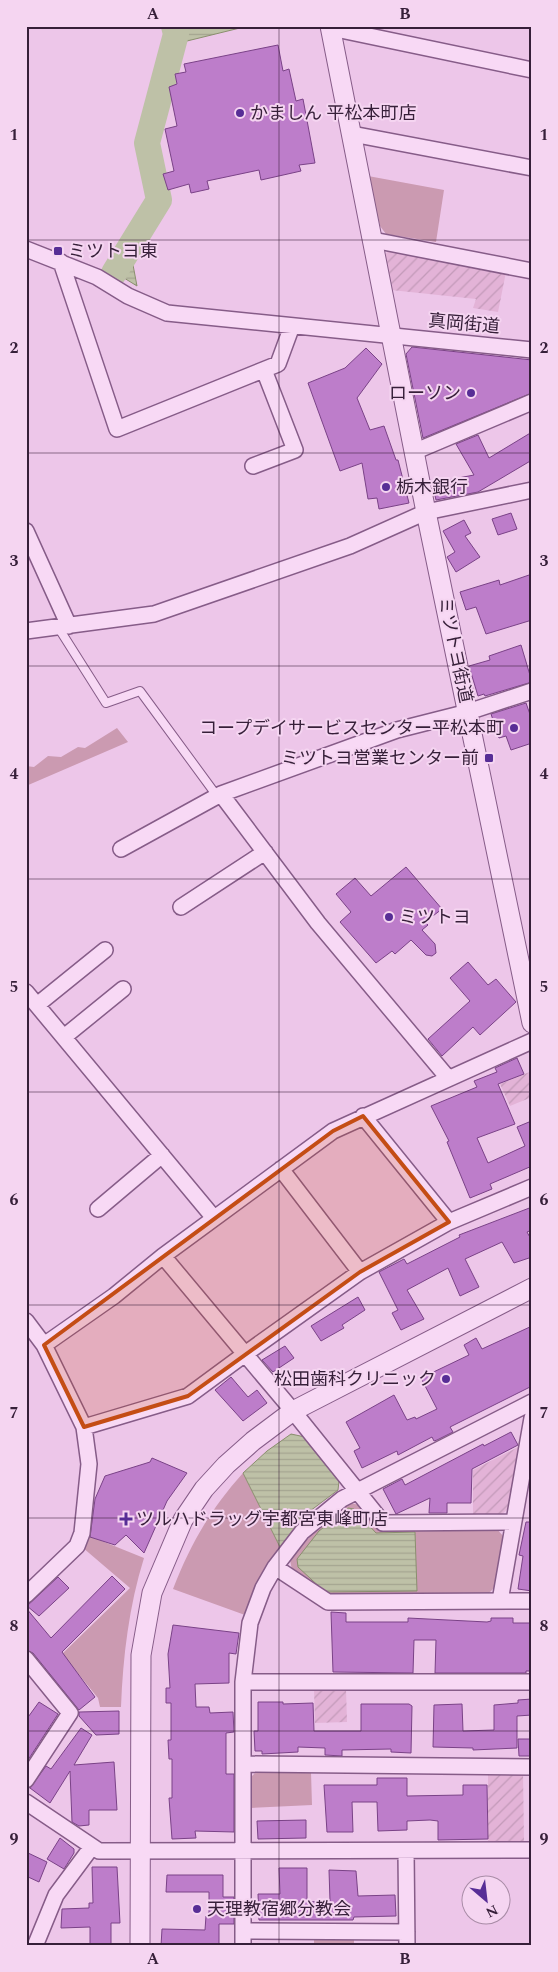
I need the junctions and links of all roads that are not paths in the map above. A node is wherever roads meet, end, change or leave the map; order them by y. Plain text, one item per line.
1 (331, 27) edge
2 (532, 70) edge
3 (352, 134) junction
4 (532, 168) edge
5 (373, 240) junction
6 (26, 249) edge
7 (61, 262) junction
8 (532, 271) edge
9 (292, 326) junction
10 (392, 336) junction
11 (532, 350) edge
12 (264, 370) junction
13 (532, 402) edge
14 (416, 452) junction
15 (253, 466) dead end
16 (532, 490) edge
17 (426, 512) junction
18 (26, 531) edge
19 (63, 626) junction
20 (26, 632) edge
21 (532, 691) edge
22 (468, 712) junction
23 (219, 795) junction
24 (121, 849) dead end
25 (265, 852) junction
26 (181, 907) dead end
27 (105, 950) dead end
28 (123, 989) dead end
29 (29, 996) edge
30 (532, 1023) edge
31 (64, 1037) junction
32 (532, 1041) edge
33 (448, 1078) junction
34 (363, 1116) junction
35 (162, 1155) junction
36 (281, 1169) junction
37 (532, 1187) edge
38 (98, 1208) dead end
39 (214, 1218) junction
40 (449, 1222) junction
41 (164, 1256) junction
42 (360, 1272) junction
43 (532, 1288) edge
44 (26, 1322) edge
45 (44, 1345) junction
46 (245, 1354) junction
47 (532, 1402) edge
48 (293, 1411) junction
49 (532, 1418) edge
50 (84, 1427) junction
51 (356, 1491) junction
52 (513, 1522) junction
53 (275, 1567) junction
54 (26, 1595) edge
55 (500, 1601) junction
56 (532, 1601) edge
57 (26, 1659) edge
58 (243, 1682) junction
59 (532, 1682) edge
60 (243, 1764) junction
61 (532, 1767) edge
62 (26, 1780) edge
63 (26, 1802) edge
64 (91, 1848) junction
65 (532, 1850) edge
66 (140, 1851) junction
67 (243, 1851) junction
68 (406, 1851) junction
69 (243, 1939) edge
70 (407, 1939) edge
71 (35, 1946) edge
72 (140, 1946) edge

1 - 2 street
1 - 3 street, ミツトヨ街道
3 - 4 street
3 - 5 street, ミツトヨ街道
5 - 8 street
5 - 10 street, ミツトヨ街道
6 - 7 street, 真岡街道
7 - 9 street, 真岡街道
7 - 12 street
9 - 10 street, 真岡街道
9 - 12 street
10 - 11 street, 真岡街道
10 - 14 street, ミツトヨ街道
12 - 15 street
13 - 14 street
14 - 17 street, ミツトヨ街道
16 - 17 street
17 - 19 street
17 - 22 street, ミツトヨ街道
18 - 19 street
19 - 20 street
19 - 23 lane
21 - 22 street
22 - 23 street
22 - 30 street, ミツトヨ街道
23 - 24 street
23 - 25 street
25 - 26 street
25 - 33 street
27 - 29 street
28 - 31 street
29 - 31 street
31 - 35 street
32 - 33 street
33 - 34 street
34 - 36 street
34 - 40 street
35 - 38 street
35 - 39 street
36 - 39 street
36 - 42 street
37 - 40 street
39 - 41 street
40 - 42 street
41 - 45 street
41 - 46 street
42 - 46 street
43 - 48 street
44 - 45 street
45 - 50 street
46 - 48 street
46 - 50 street
47 - 51 street
48 - 51 street
48 - 66 street
49 - 52 street
50 - 54 street
51 - 52 street
51 - 53 street
52 - 55 street
53 - 55 street
53 - 58 street
55 - 56 street
57 - 62 street
58 - 59 street
58 - 60 street
60 - 61 street
60 - 67 street
63 - 64 street
64 - 66 street
64 - 71 street
65 - 68 street
66 - 67 street
66 - 72 street
67 - 68 street
67 - 69 street
68 - 70 street
69 - 70 street

